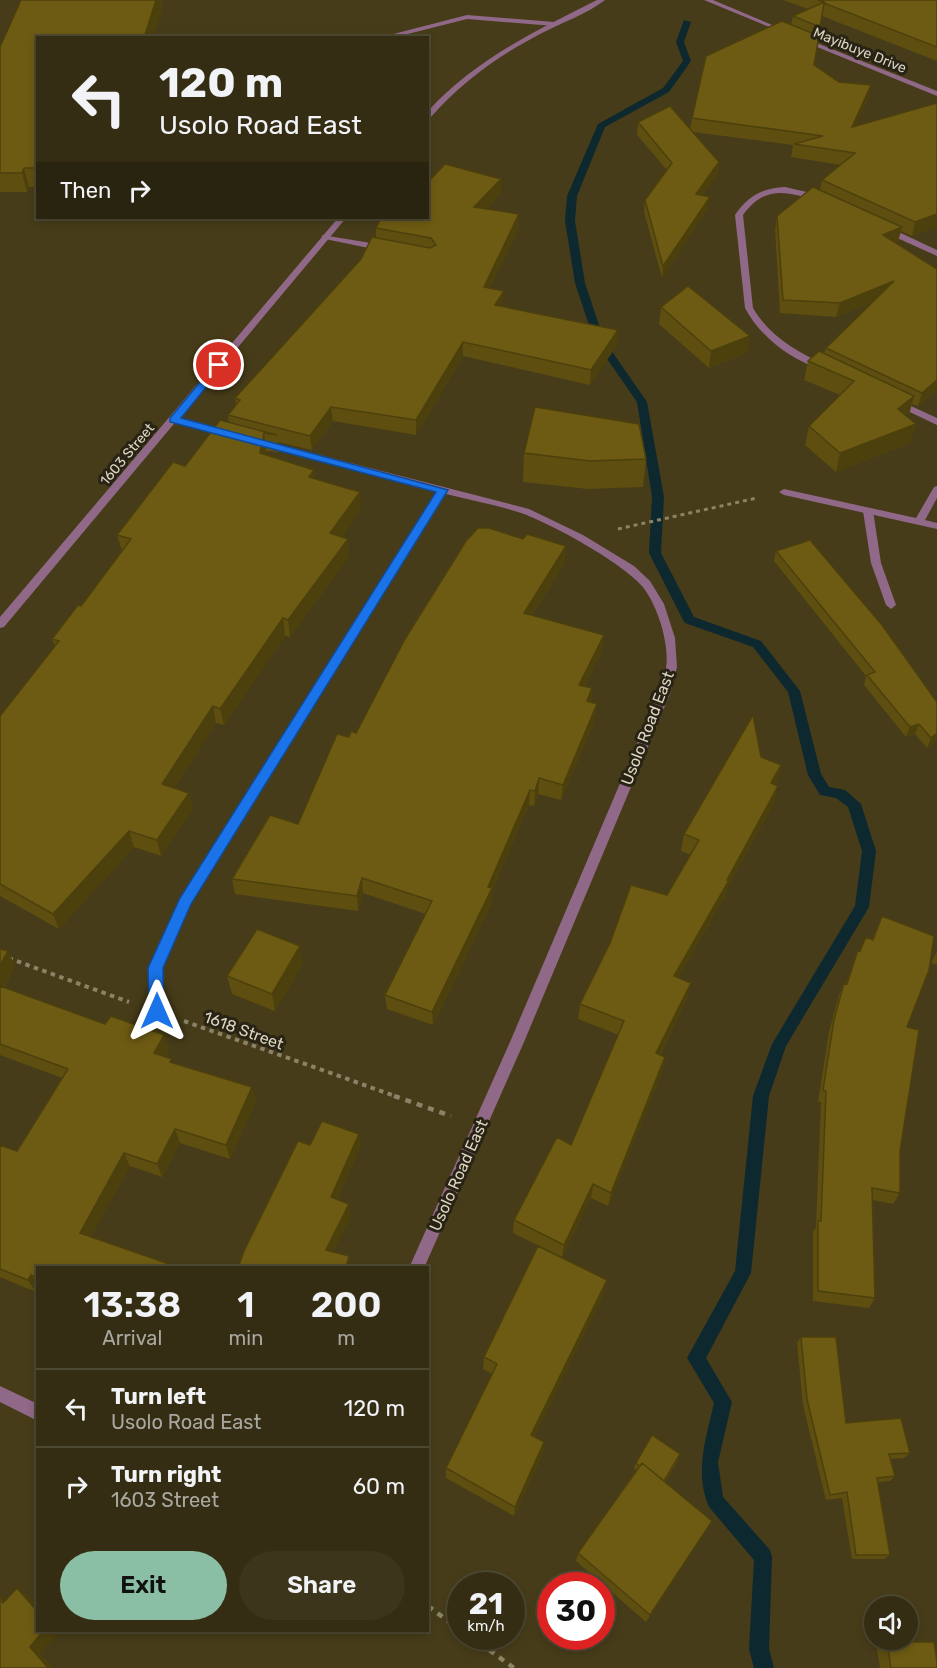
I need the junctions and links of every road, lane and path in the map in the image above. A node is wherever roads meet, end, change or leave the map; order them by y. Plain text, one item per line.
1 (602, 0) edge
2 (707, 0) edge
3 (554, 24) junction
4 (389, 36) edge
5 (937, 94) edge
6 (429, 114) edge
7 (832, 205) edge
8 (341, 219) edge
9 (874, 224) edge
10 (326, 237) junction
11 (396, 250) edge
12 (937, 253) edge
13 (830, 370) edge
14 (883, 396) edge
15 (174, 420) junction
16 (937, 422) edge
17 (937, 489) edge
18 (442, 490) junction
19 (784, 492) joint
20 (868, 511) junction
21 (919, 521) junction
22 (630, 526) dead end
23 (937, 526) edge
24 (891, 604) dead end
25 (0, 624) edge
26 (0, 955) edge
27 (157, 1011) junction
28 (480, 1126) junction
29 (417, 1266) edge
30 (0, 1394) edge
31 (36, 1412) edge
32 (429, 1607) edge
33 (447, 1620) edge
34 (489, 1650) edge
35 (514, 1668) edge

1 - 3 street
2 - 5 street, Mayibuye Drive
3 - 4 street
3 - 6 street
7 - 13 street
8 - 10 street, 1603 Street
9 - 12 street
10 - 11 street
10 - 15 street, 1603 Street
14 - 16 street
15 - 18 street, Usolo Road East
15 - 25 street, 1603 Street
17 - 21 street
18 - 27 street
18 - 28 street, Usolo Road East
19 - 20 street
19 - 22 path
20 - 21 street
20 - 24 street
21 - 23 street
26 - 27 path, 1618 Street
27 - 28 path, 1618 Street
28 - 29 street, Usolo Road East
30 - 31 street
32 - 33 path
34 - 35 path

